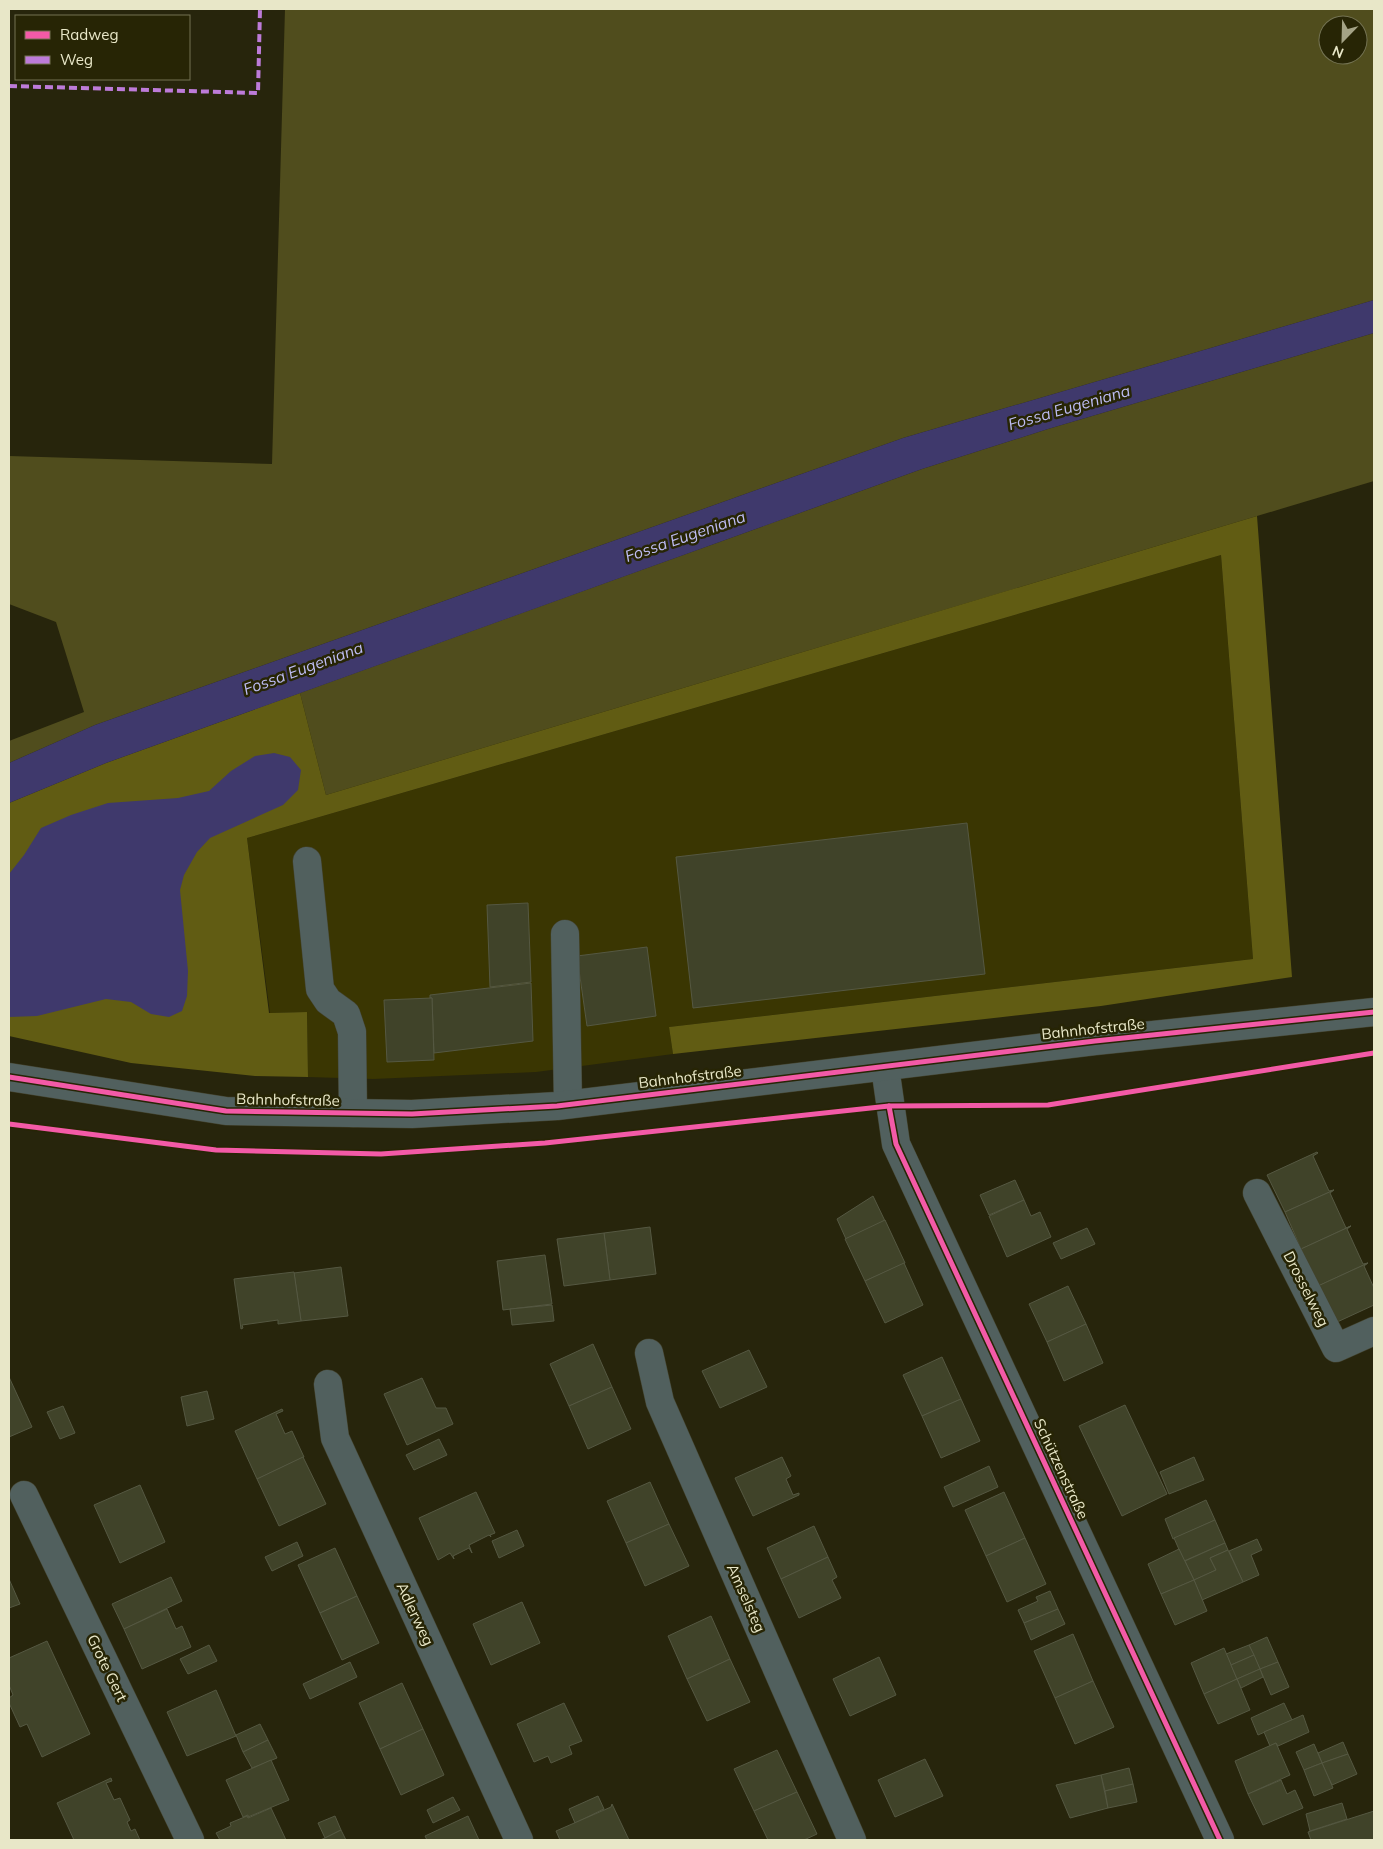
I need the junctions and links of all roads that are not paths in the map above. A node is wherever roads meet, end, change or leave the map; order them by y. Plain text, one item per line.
1 (307, 861) dead end
2 (565, 934) dead end
3 (1374, 1012) edge
4 (885, 1067) junction
5 (9, 1077) edge
6 (568, 1104) junction
7 (353, 1113) junction
8 (1257, 1193) dead end
9 (1374, 1331) edge
10 (649, 1353) dead end
11 (328, 1384) dead end
12 (24, 1495) dead end
13 (190, 1840) edge
14 (519, 1840) edge
15 (852, 1840) edge
16 (1220, 1840) edge

1 - 7 street
2 - 6 street
3 - 4 street, Bahnhofstraße
4 - 6 street, Bahnhofstraße
4 - 16 street, Schützenstraße
5 - 7 street, Bahnhofstraße
6 - 7 street, Bahnhofstraße
8 - 9 street, Drosselweg
10 - 15 street, Amselsteg
11 - 14 street, Adlerweg
12 - 13 street, Grote Gert

